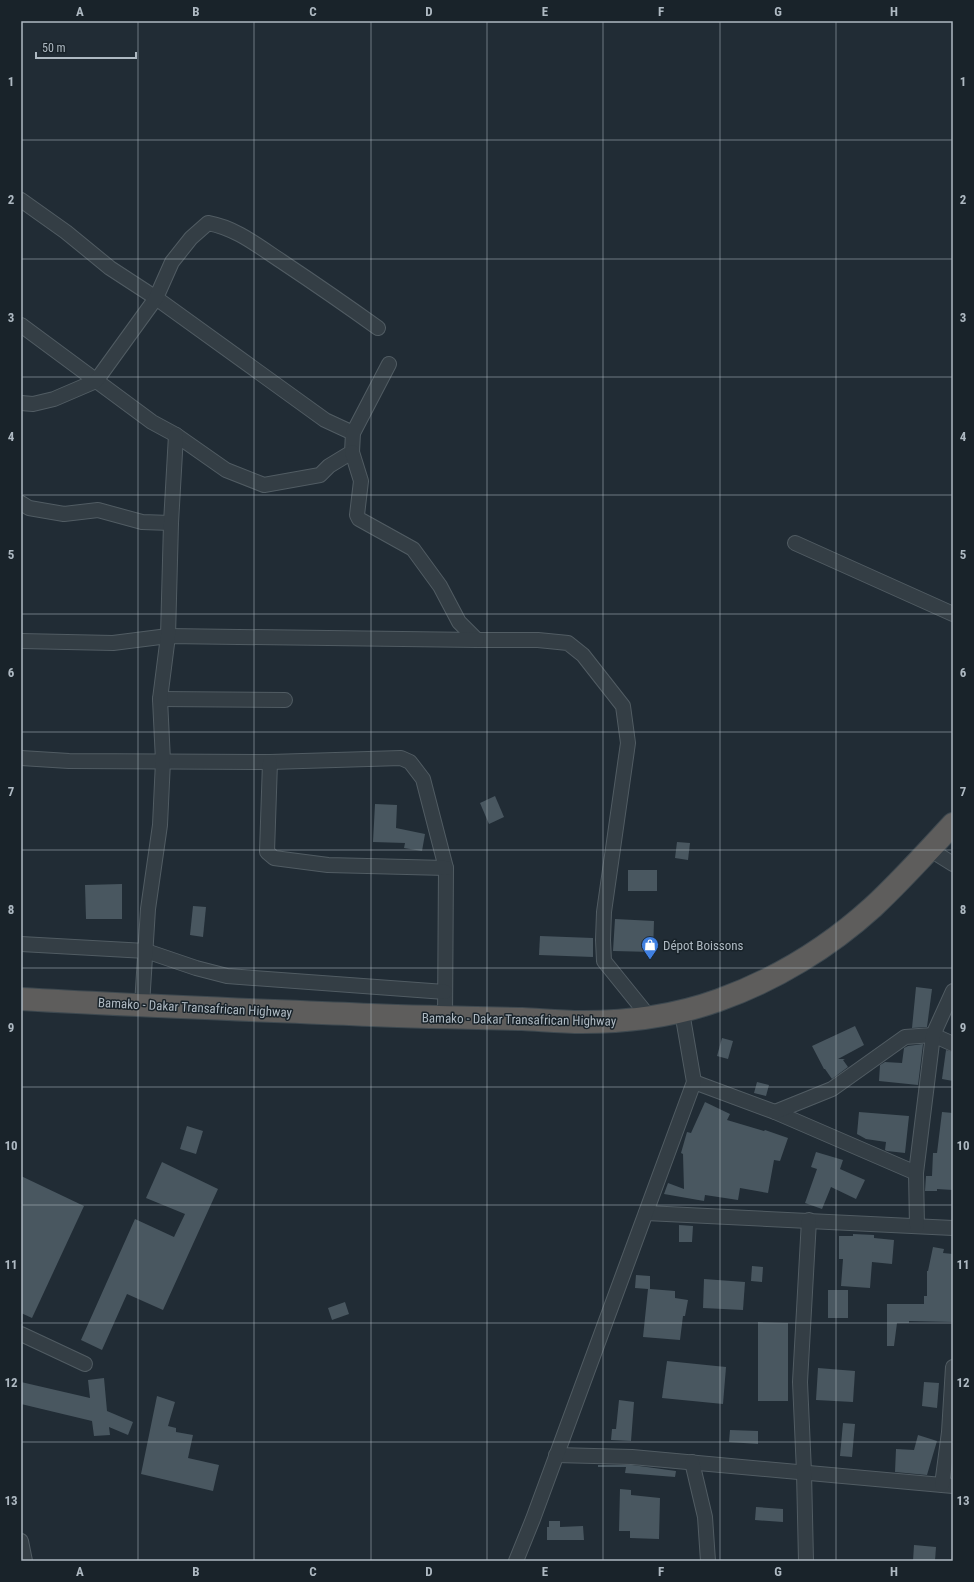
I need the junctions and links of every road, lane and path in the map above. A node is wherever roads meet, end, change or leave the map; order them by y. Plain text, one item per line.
1 (21, 200) edge
2 (156, 298) junction
3 (21, 325) edge
4 (378, 328) dead end
5 (389, 364) dead end
6 (96, 381) junction
7 (21, 403) edge
8 (353, 433) junction
9 (176, 435) junction
10 (352, 452) junction
11 (24, 507) edge
12 (171, 523) junction
13 (795, 543) dead end
14 (953, 614) edge
15 (168, 636) junction
16 (477, 640) junction
17 (21, 641) edge
18 (160, 699) junction
19 (285, 700) dead end
20 (21, 758) edge
21 (162, 761) junction
22 (270, 762) junction
23 (953, 824) edge
24 (929, 849) junction
25 (953, 864) edge
26 (446, 868) junction
27 (21, 944) edge
28 (146, 951) junction
29 (953, 991) edge
30 (445, 992) junction
31 (21, 999) edge
32 (142, 1005) junction
33 (682, 1012) junction
34 (445, 1018) junction
35 (650, 1018) junction
36 (933, 1035) junction
37 (953, 1044) edge
38 (694, 1082) junction
39 (775, 1112) junction
40 (916, 1173) junction
41 (646, 1213) junction
42 (809, 1220) junction
43 (918, 1226) junction
44 (953, 1228) edge
45 (21, 1334) edge
46 (85, 1364) dead end
47 (953, 1367) edge
48 (556, 1455) junction
49 (692, 1462) junction
50 (804, 1472) junction
51 (947, 1486) edge
52 (21, 1541) edge
53 (25, 1561) edge
54 (516, 1561) edge
55 (708, 1561) edge
56 (806, 1561) edge

1 - 2 street
2 - 4 street
2 - 6 street
2 - 8 street
3 - 6 street
5 - 8 street
6 - 7 street
6 - 9 street
8 - 10 street
9 - 10 street
9 - 12 street
10 - 16 street
11 - 12 street
12 - 15 street
13 - 14 street
15 - 16 street
15 - 17 street
15 - 18 street
16 - 35 street
18 - 19 street
18 - 21 street
20 - 21 street
21 - 22 street
21 - 28 street
22 - 26 street
22 - 26 street
23 - 24 highway, Bamako - Dakar Transafrican Highway
24 - 25 street
24 - 33 highway, Bamako - Dakar Transafrican Highway
26 - 30 street
27 - 28 street
28 - 30 street
28 - 32 street
29 - 36 street
30 - 34 street
31 - 32 highway, Bamako - Dakar Transafrican Highway
32 - 34 highway, Bamako - Dakar Transafrican Highway
33 - 35 highway, Bamako - Dakar Transafrican Highway
33 - 38 street
34 - 35 highway, Bamako - Dakar Transafrican Highway
36 - 37 street
36 - 39 street
36 - 40 street
38 - 39 street
38 - 41 street
39 - 40 street
40 - 43 street
41 - 42 street
41 - 48 street
42 - 43 street
42 - 50 street
43 - 44 street
45 - 46 street
47 - 51 street
48 - 49 street
48 - 54 street
49 - 50 street
49 - 55 street
50 - 51 street
50 - 56 street
52 - 53 street

